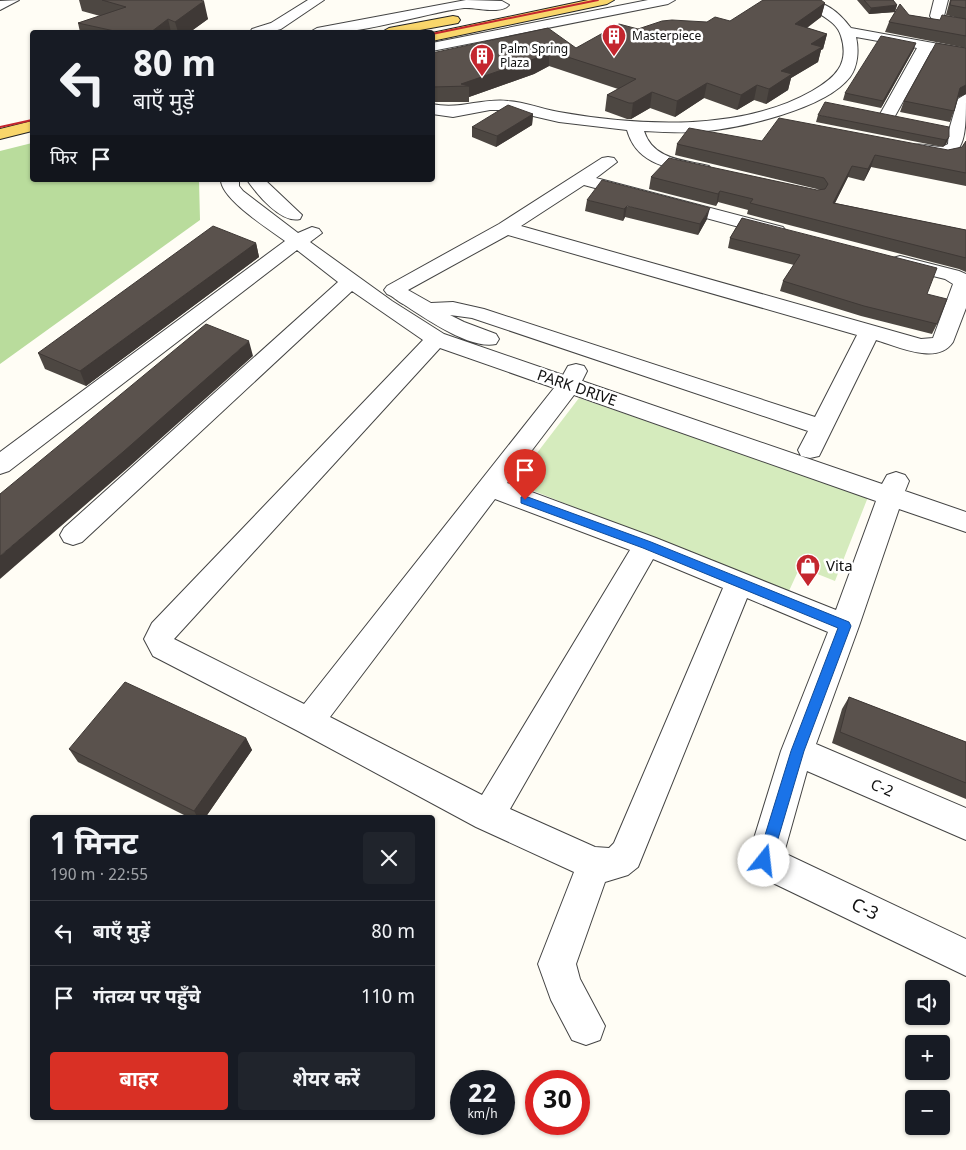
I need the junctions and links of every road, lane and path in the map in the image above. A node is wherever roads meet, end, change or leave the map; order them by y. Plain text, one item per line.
1 (12, 0) edge
2 (317, 0) edge
3 (555, 0) edge
4 (607, 0) edge
5 (668, 0) edge
6 (810, 0) edge
7 (941, 0) edge
8 (517, 2) dead end
9 (502, 4) junction
10 (0, 6) edge
11 (966, 25) edge
12 (263, 30) edge
13 (327, 30) edge
14 (378, 30) edge
15 (399, 30) edge
16 (846, 31) junction
17 (435, 36) edge
18 (435, 46) edge
19 (926, 46) junction
20 (966, 53) edge
21 (805, 99) junction
22 (966, 99) edge
23 (833, 105) edge
24 (435, 110) edge
25 (869, 112) edge
26 (887, 116) junction
27 (760, 117) junction
28 (905, 120) edge
29 (790, 123) edge
30 (30, 126) edge
31 (634, 126) junction
32 (939, 127) edge
33 (0, 134) edge
34 (959, 146) edge
35 (905, 147) edge
36 (608, 162) dead end
37 (717, 173) edge
38 (581, 179) junction
39 (230, 182) edge
40 (258, 182) edge
41 (506, 228) junction
42 (794, 235) edge
43 (306, 236) junction
44 (887, 259) edge
45 (352, 281) junction
46 (394, 290) junction
47 (424, 310) junction
48 (870, 331) junction
49 (436, 339) junction
50 (573, 378) junction
51 (822, 427) junction
52 (810, 450) junction
53 (0, 465) edge
54 (490, 487) junction
55 (893, 488) junction
56 (966, 502) edge
57 (966, 522) edge
58 (74, 535) dead end
59 (647, 545) junction
60 (739, 582) junction
61 (845, 626) junction
62 (309, 720) junction
63 (797, 751) junction
64 (488, 816) junction
65 (966, 824) edge
66 (594, 864) junction
67 (966, 958) edge
68 (586, 1026) dead end

1 - 10 street
2 - 12 street
3 - 15 main road
4 - 17 main road
5 - 18 street
6 - 16 street
7 - 11 street
8 - 9 street
9 - 13 street
9 - 14 street
16 - 19 street
16 - 21 street
19 - 20 street
19 - 26 street
21 - 23 street
21 - 27 street
22 - 34 street
24 - 31 street
25 - 26 street
26 - 28 street
27 - 29 street
27 - 31 street
30 - 33 main road
31 - 37 street
32 - 34 street
34 - 35 street
36 - 38 street
38 - 41 street
38 - 42 street
39 - 43 street, PARK DRIVE
40 - 43 street, PARK DRIVE
41 - 46 street
41 - 48 street
43 - 45 street, PARK DRIVE
43 - 46 street, PARK DRIVE
43 - 53 street
44 - 48 street
45 - 49 street, PARK DRIVE
45 - 58 street
46 - 47 street, PARK DRIVE
47 - 50 street, PARK DRIVE
47 - 51 street
48 - 51 street
49 - 50 street, PARK DRIVE
49 - 62 street
50 - 52 street, PARK DRIVE
50 - 54 street
50 - 55 street, PARK DRIVE
51 - 52 street
52 - 55 street, PARK DRIVE
54 - 59 street
54 - 62 street
55 - 56 street, PARK DRIVE
55 - 57 street, PARK DRIVE
55 - 61 street
59 - 60 street
59 - 64 street
60 - 61 street
60 - 66 street
61 - 63 street
62 - 64 street
63 - 65 street, C-2
63 - 67 street, C-3
64 - 66 street
66 - 68 street

